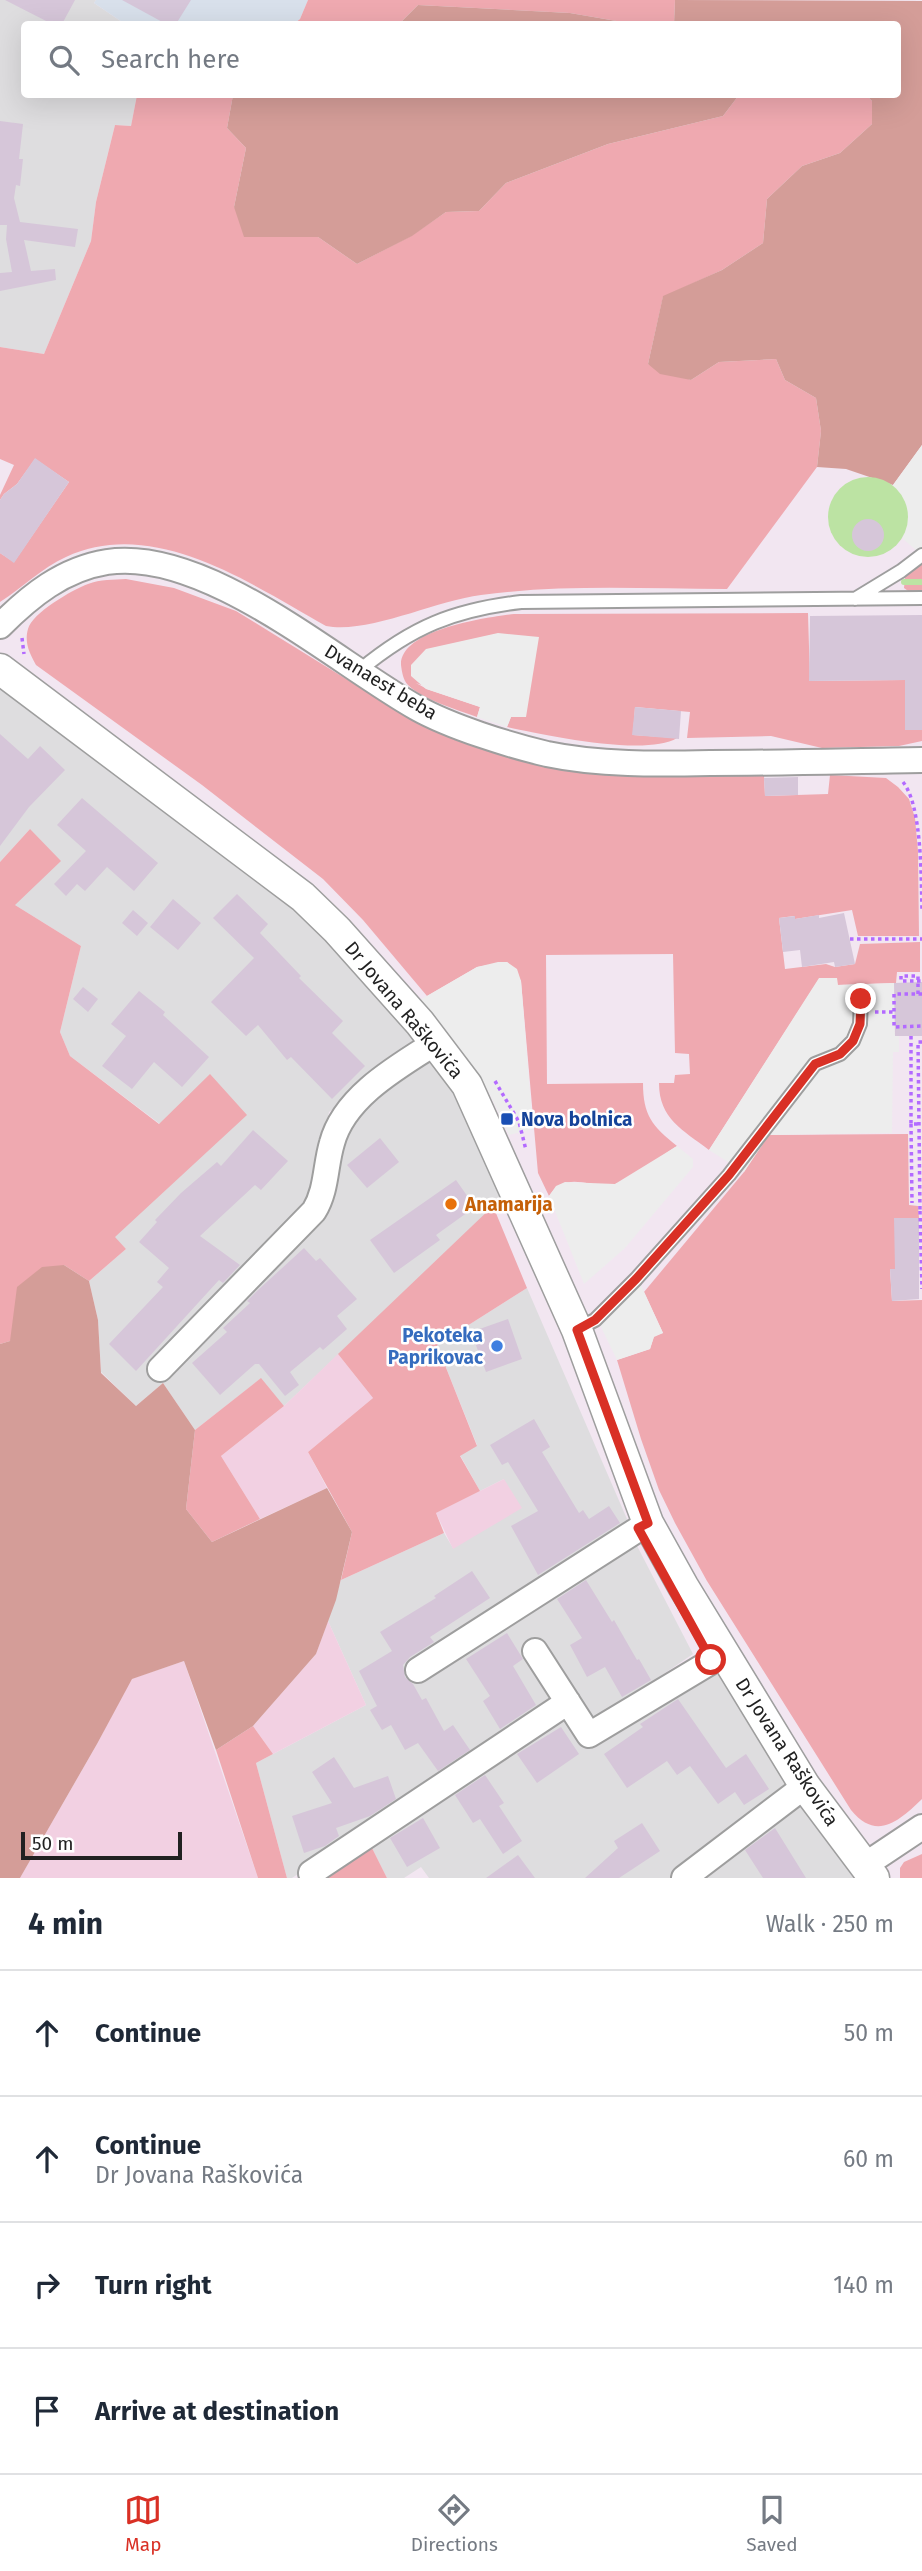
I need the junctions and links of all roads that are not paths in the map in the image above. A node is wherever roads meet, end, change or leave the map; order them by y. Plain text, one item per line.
1 (922, 555) edge
2 (922, 598) edge
3 (854, 599) junction
4 (0, 626) edge
5 (12, 662) edge
6 (359, 670) junction
7 (922, 760) edge
8 (861, 999) dead end
9 (435, 1043) junction
10 (577, 1330) junction
11 (160, 1369) dead end
12 (648, 1523) junction
13 (535, 1651) dead end
14 (723, 1654) junction
15 (418, 1670) dead end
16 (568, 1702) junction
17 (805, 1786) junction
18 (922, 1827) edge
19 (869, 1871) edge
20 (311, 1873) dead end
21 (691, 1876) edge

1 - 3 lane
2 - 3 lane
3 - 6 lane
4 - 6 street, Dvanaest beba
5 - 9 street, Dr Jovana Raškovića
6 - 7 street, Dvanaest beba
8 - 10 lane
9 - 10 street, Dr Jovana Raškovića
9 - 11 street
10 - 12 street, Dr Jovana Raškovića
12 - 14 street, Dr Jovana Raškovića
12 - 15 street
13 - 16 street
14 - 16 street
14 - 17 street, Dr Jovana Raškovića
16 - 20 street
17 - 19 street, Dr Jovana Raškovića
17 - 21 street
18 - 19 street

